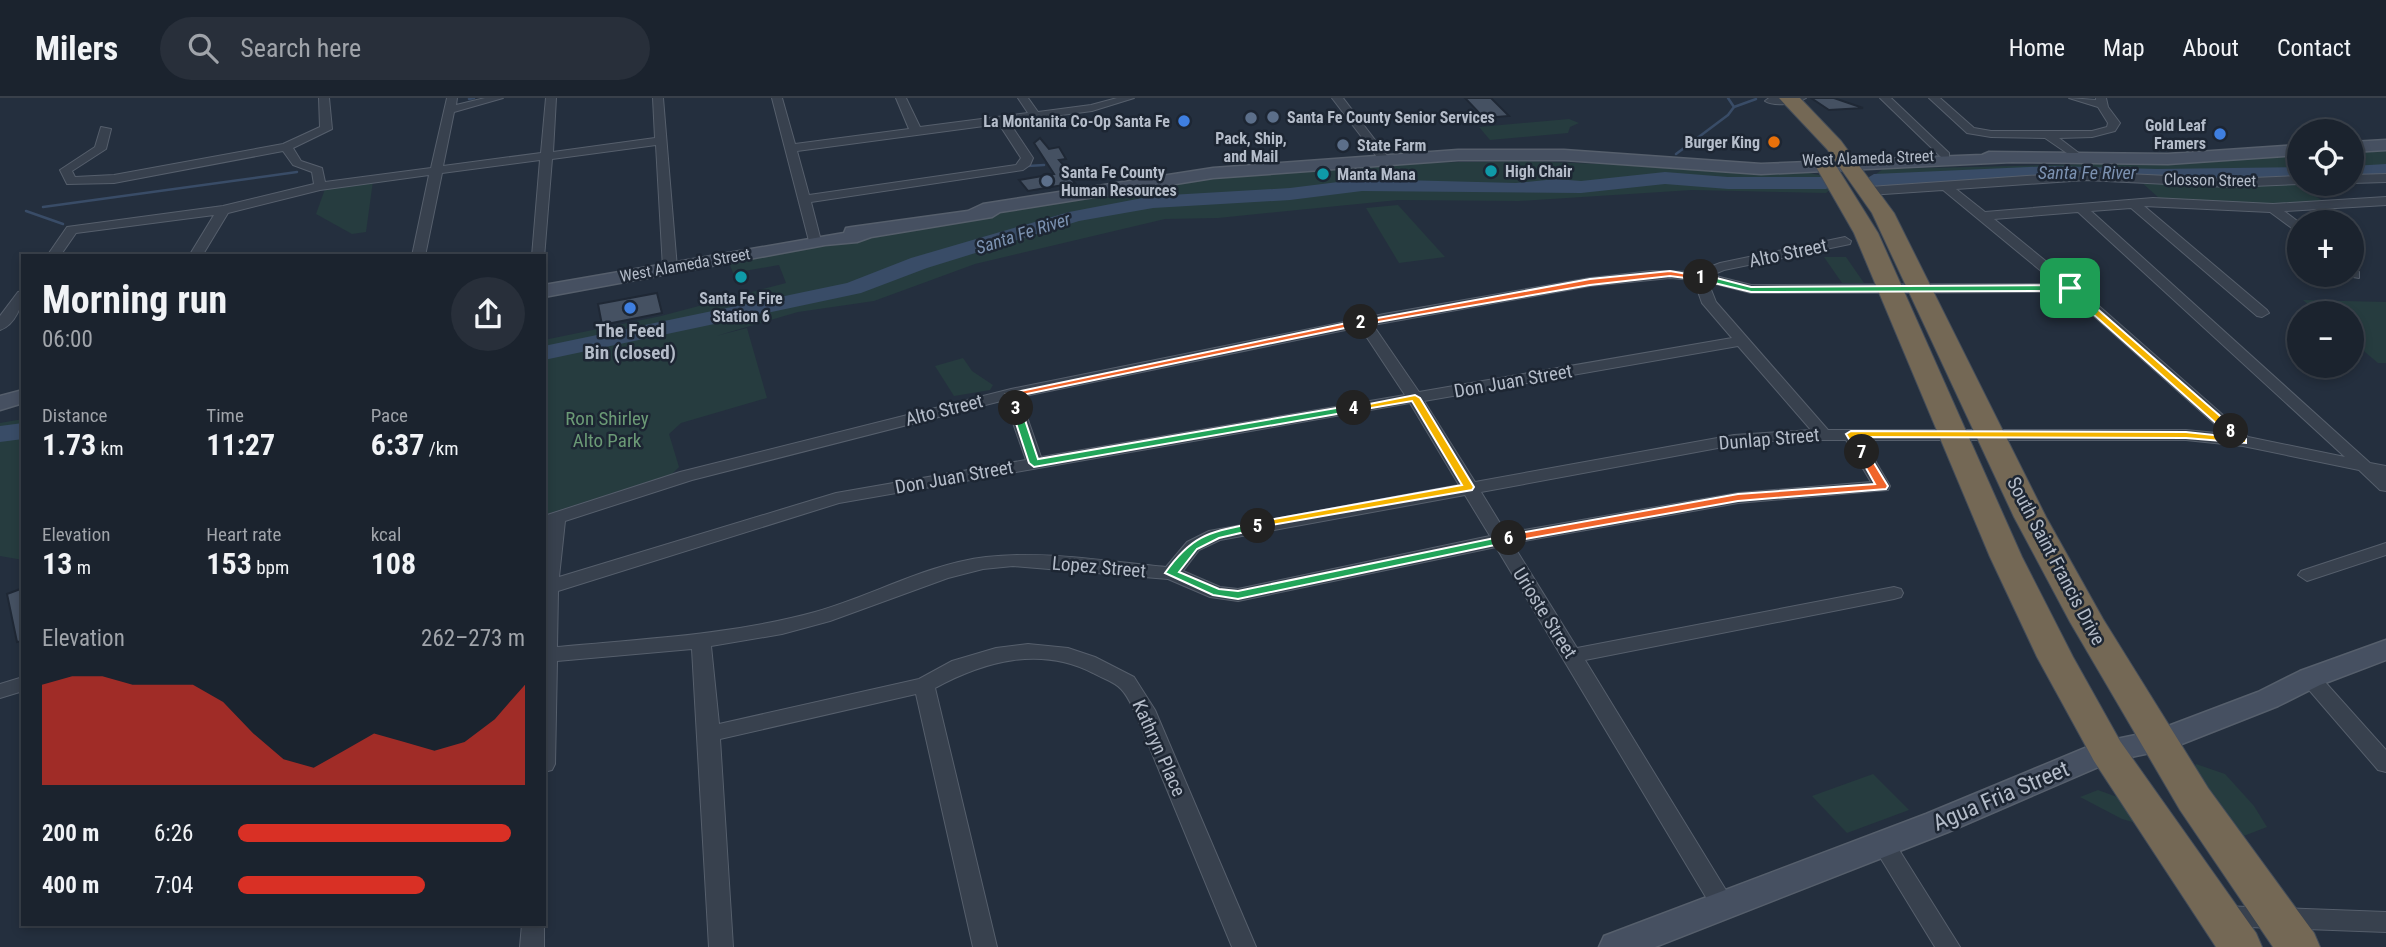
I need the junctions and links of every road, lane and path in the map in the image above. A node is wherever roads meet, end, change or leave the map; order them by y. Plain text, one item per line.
1 (324, 98) edge
2 (498, 98) edge
3 (551, 98) edge
4 (658, 98) edge
5 (778, 98) edge
6 (901, 98) edge
7 (1023, 98) edge
8 (1129, 98) edge
9 (1337, 98) edge
10 (1885, 98) edge
11 (1934, 98) edge
12 (2074, 98) edge
13 (1784, 99) edge
14 (2102, 101) edge
15 (452, 104) edge
16 (1035, 116) junction
17 (1002, 120) junction
18 (105, 129) dead end
19 (916, 131) junction
20 (2048, 135) junction
21 (661, 141) junction
22 (2386, 145) edge
23 (2364, 146) edge
24 (286, 147) junction
25 (790, 148) junction
26 (2287, 151) edge
27 (547, 155) junction
28 (1945, 156) junction
29 (1384, 159) junction
30 (2006, 159) junction
31 (2080, 159) junction
32 (1843, 168) junction
33 (439, 169) junction
34 (2364, 178) edge
35 (2386, 178) edge
36 (2287, 181) edge
37 (320, 186) junction
38 (1947, 187) junction
39 (803, 200) junction
40 (2133, 203) junction
41 (2383, 203) edge
42 (2081, 208) junction
43 (2273, 208) junction
44 (223, 210) junction
45 (1985, 216) junction
46 (2287, 219) edge
47 (820, 241) junction
48 (1845, 241) dead end
49 (54, 254) edge
50 (196, 254) edge
51 (418, 254) edge
52 (539, 254) edge
53 (670, 268) junction
54 (1699, 276) junction
55 (1906, 288) junction
56 (2070, 288) junction
57 (1751, 289) junction
58 (546, 291) edge
59 (1704, 295) junction
60 (21, 298) edge
61 (2262, 313) dead end
62 (1364, 322) junction
63 (0, 326) edge
64 (1741, 341) junction
65 (21, 394) edge
66 (1011, 394) junction
67 (21, 395) edge
68 (0, 396) edge
69 (1415, 398) junction
70 (0, 402) edge
71 (1823, 434) junction
72 (1851, 434) junction
73 (1952, 435) junction
74 (1993, 436) junction
75 (2243, 441) junction
76 (1034, 463) junction
77 (2364, 468) junction
78 (2386, 471) edge
79 (2386, 486) edge
80 (1468, 487) junction
81 (551, 520) edge
82 (1500, 540) junction
83 (2386, 548) edge
84 (1171, 573) junction
85 (2307, 575) dead end
86 (549, 587) junction
87 (1894, 593) dead end
88 (701, 641) junction
89 (2386, 650) edge
90 (547, 654) junction
91 (1572, 656) junction
92 (2310, 678) junction
93 (21, 685) edge
94 (925, 685) junction
95 (0, 691) edge
96 (546, 691) edge
97 (709, 734) junction
98 (2159, 741) junction
99 (2107, 751) junction
100 (2386, 764) edge
101 (1883, 844) junction
102 (1724, 907) junction
103 (2218, 916) junction
104 (2277, 917) junction
105 (2386, 922) edge
106 (534, 926) edge
107 (1651, 942) edge
108 (532, 947) edge
109 (721, 947) edge
110 (985, 947) edge
111 (1244, 947) edge
112 (1616, 947) edge
113 (1948, 947) edge
114 (2240, 947) edge
115 (2298, 947) edge

1 - 24 street
2 - 15 street
3 - 27 street
4 - 21 street
5 - 25 street
6 - 19 street
7 - 16 street
8 - 16 street
9 - 29 street
10 - 28 street
11 - 20 street
12 - 14 street
13 - 32 highway
14 - 20 street
15 - 33 street
16 - 17 street
17 - 19 street
17 - 39 street
18 - 24 street
19 - 25 street
20 - 31 street
21 - 27 street
21 - 53 street
22 - 23 street
24 - 37 street
25 - 39 street
26 - 31 street, West Alameda Street
27 - 33 street
27 - 52 street
28 - 30 street, West Alameda Street
28 - 32 street, West Alameda Street
29 - 32 street, West Alameda Street
29 - 47 street, West Alameda Street
30 - 31 street, West Alameda Street
30 - 32 street, West Alameda Street
32 - 38 street, Closson Street
32 - 55 highway, South Saint Francis Drive
32 - 55 highway, South Saint Francis Drive
33 - 37 street
33 - 51 street
34 - 35 street
36 - 38 street, Closson Street
37 - 44 street
38 - 45 street
39 - 47 street
40 - 42 street
40 - 43 street
40 - 61 street
41 - 43 street
42 - 45 street
42 - 77 street
43 - 46 street
44 - 49 street
44 - 50 street
45 - 56 street
47 - 53 street, West Alameda Street
48 - 54 street, Alto Street
53 - 58 street, West Alameda Street
54 - 57 street
54 - 59 street
54 - 62 street, Alto Street
55 - 56 street
55 - 57 street
55 - 73 highway, South Saint Francis Drive
55 - 74 highway, South Saint Francis Drive
56 - 75 street
57 - 59 street
59 - 64 street
60 - 63 street
62 - 66 street, Alto Street
62 - 69 street, Urioste Street
64 - 69 street, Don Juan Street
64 - 71 street
65 - 68 street
66 - 76 street
66 - 81 street, Alto Street
67 - 70 street
69 - 76 street, Don Juan Street
69 - 80 street, Urioste Street
71 - 72 street, Dunlap Street
71 - 80 street, Dunlap Street
72 - 73 street, Dunlap Street
72 - 82 street, Lopez Street
73 - 74 street, Dunlap Street
73 - 99 highway, South Saint Francis Drive
74 - 75 street, Dunlap Street
74 - 98 highway, South Saint Francis Drive
75 - 77 street, Dunlap Street
76 - 86 street, Don Juan Street
77 - 78 street, Dunlap Street
77 - 79 street
80 - 82 street, Urioste Street
80 - 84 street, Dunlap Street
81 - 86 street
82 - 84 street, Lopez Street
82 - 91 street, Urioste Street
83 - 85 street
84 - 88 street, Lopez Street
86 - 90 street
87 - 91 street
88 - 90 street, Lopez Street
88 - 97 street
89 - 92 street, Agua Fria Street
90 - 96 street
91 - 102 street, Urioste Street
92 - 98 street, Agua Fria Street
92 - 100 street
93 - 95 street
94 - 97 street, Kathryn Place
94 - 110 street
94 - 111 street, Kathryn Place
97 - 109 street
98 - 99 street, Agua Fria Street
98 - 104 highway, South Saint Francis Drive
99 - 101 street, Agua Fria Street
99 - 103 highway, South Saint Francis Drive
101 - 102 street, Agua Fria Street
101 - 113 street
102 - 107 street, Agua Fria Street
103 - 104 street
103 - 114 highway, South Saint Francis Drive
104 - 105 street
104 - 115 highway, South Saint Francis Drive
106 - 108 street
107 - 112 street, Agua Fria Street

